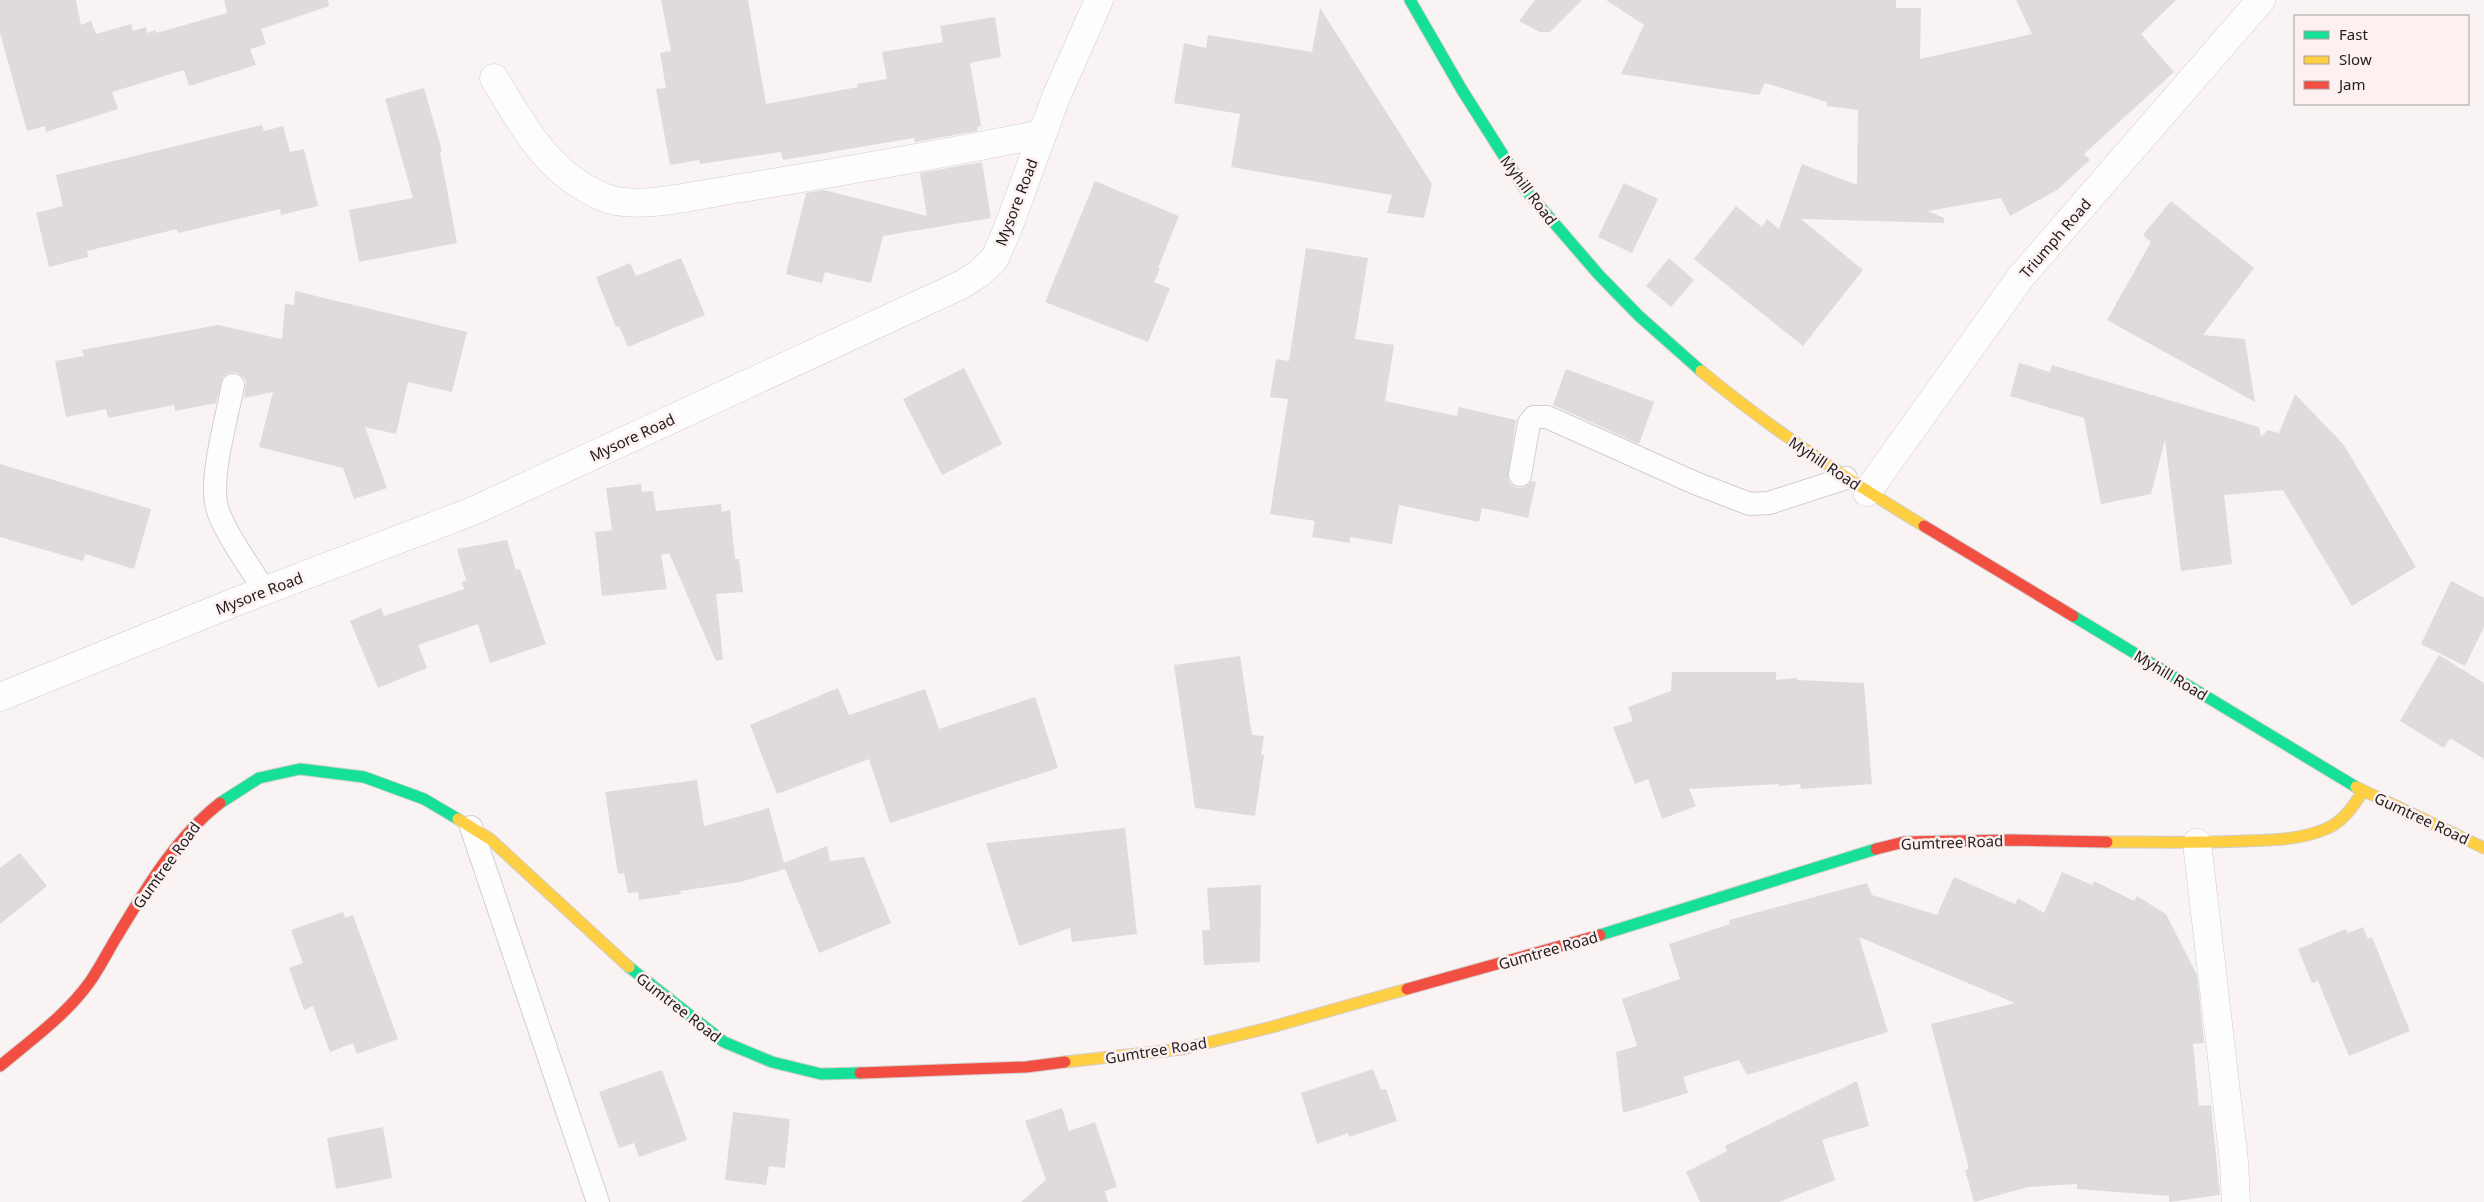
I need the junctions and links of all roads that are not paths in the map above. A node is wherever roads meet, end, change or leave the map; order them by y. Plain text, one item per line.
1 (1099, 0) edge
2 (1410, 0) edge
3 (2261, 0) edge
4 (494, 78) dead end
5 (1042, 134) junction
6 (233, 386) dead end
7 (1520, 474) dead end
8 (1857, 485) junction
9 (264, 590) junction
10 (0, 697) edge
11 (2363, 791) junction
12 (471, 827) junction
13 (2197, 843) junction
14 (2484, 848) edge
15 (0, 1066) edge
16 (598, 1202) edge
17 (2236, 1202) edge

1 - 5 street, Mysore Road
2 - 8 street, Myhill Road
3 - 8 street, Triumph Road
4 - 5 street
5 - 9 street, Mysore Road
6 - 9 lane
7 - 8 lane
8 - 11 street, Myhill Road
9 - 10 street, Mysore Road
11 - 13 street, Gumtree Road
11 - 14 street, Gumtree Road
12 - 13 street, Gumtree Road
12 - 15 street, Gumtree Road
12 - 16 lane
13 - 17 street

